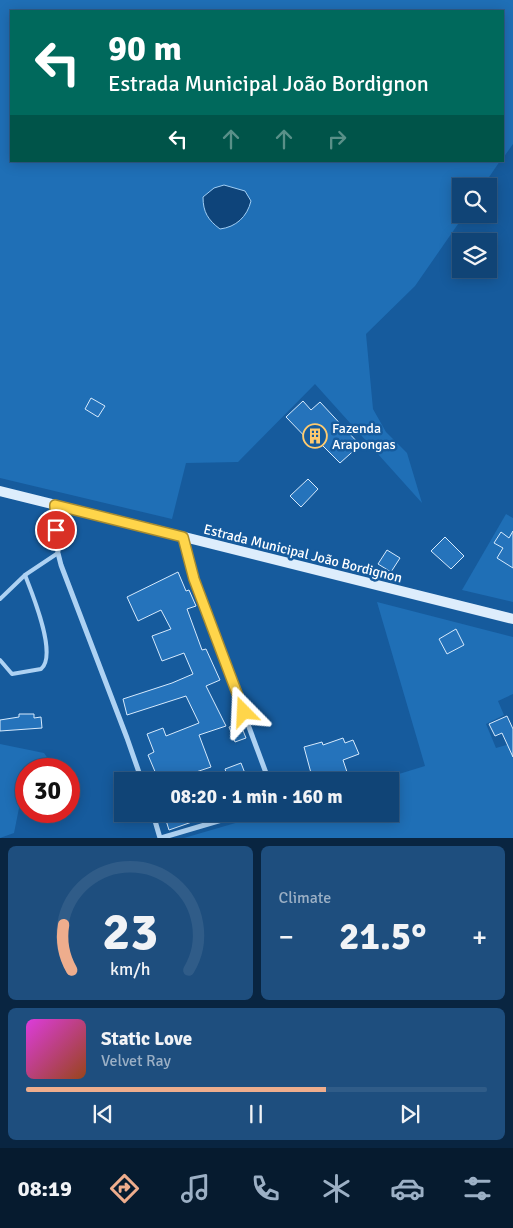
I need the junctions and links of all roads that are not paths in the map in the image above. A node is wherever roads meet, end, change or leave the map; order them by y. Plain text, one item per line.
1 (0, 491) edge
2 (55, 505) junction
3 (183, 537) junction
4 (58, 554) junction
5 (25, 575) junction
6 (0, 599) edge
7 (513, 619) edge
8 (0, 660) edge
9 (139, 772) edge
10 (266, 772) edge
11 (155, 822) edge
12 (215, 822) edge
13 (160, 838) edge

1 - 2 main road, Estrada Municipal João Bordignon
2 - 3 main road, Estrada Municipal João Bordignon
2 - 4 street
3 - 7 main road, Estrada Municipal João Bordignon
3 - 10 street
4 - 5 lane
4 - 9 street
5 - 6 lane
5 - 8 lane
11 - 13 street
12 - 13 street

